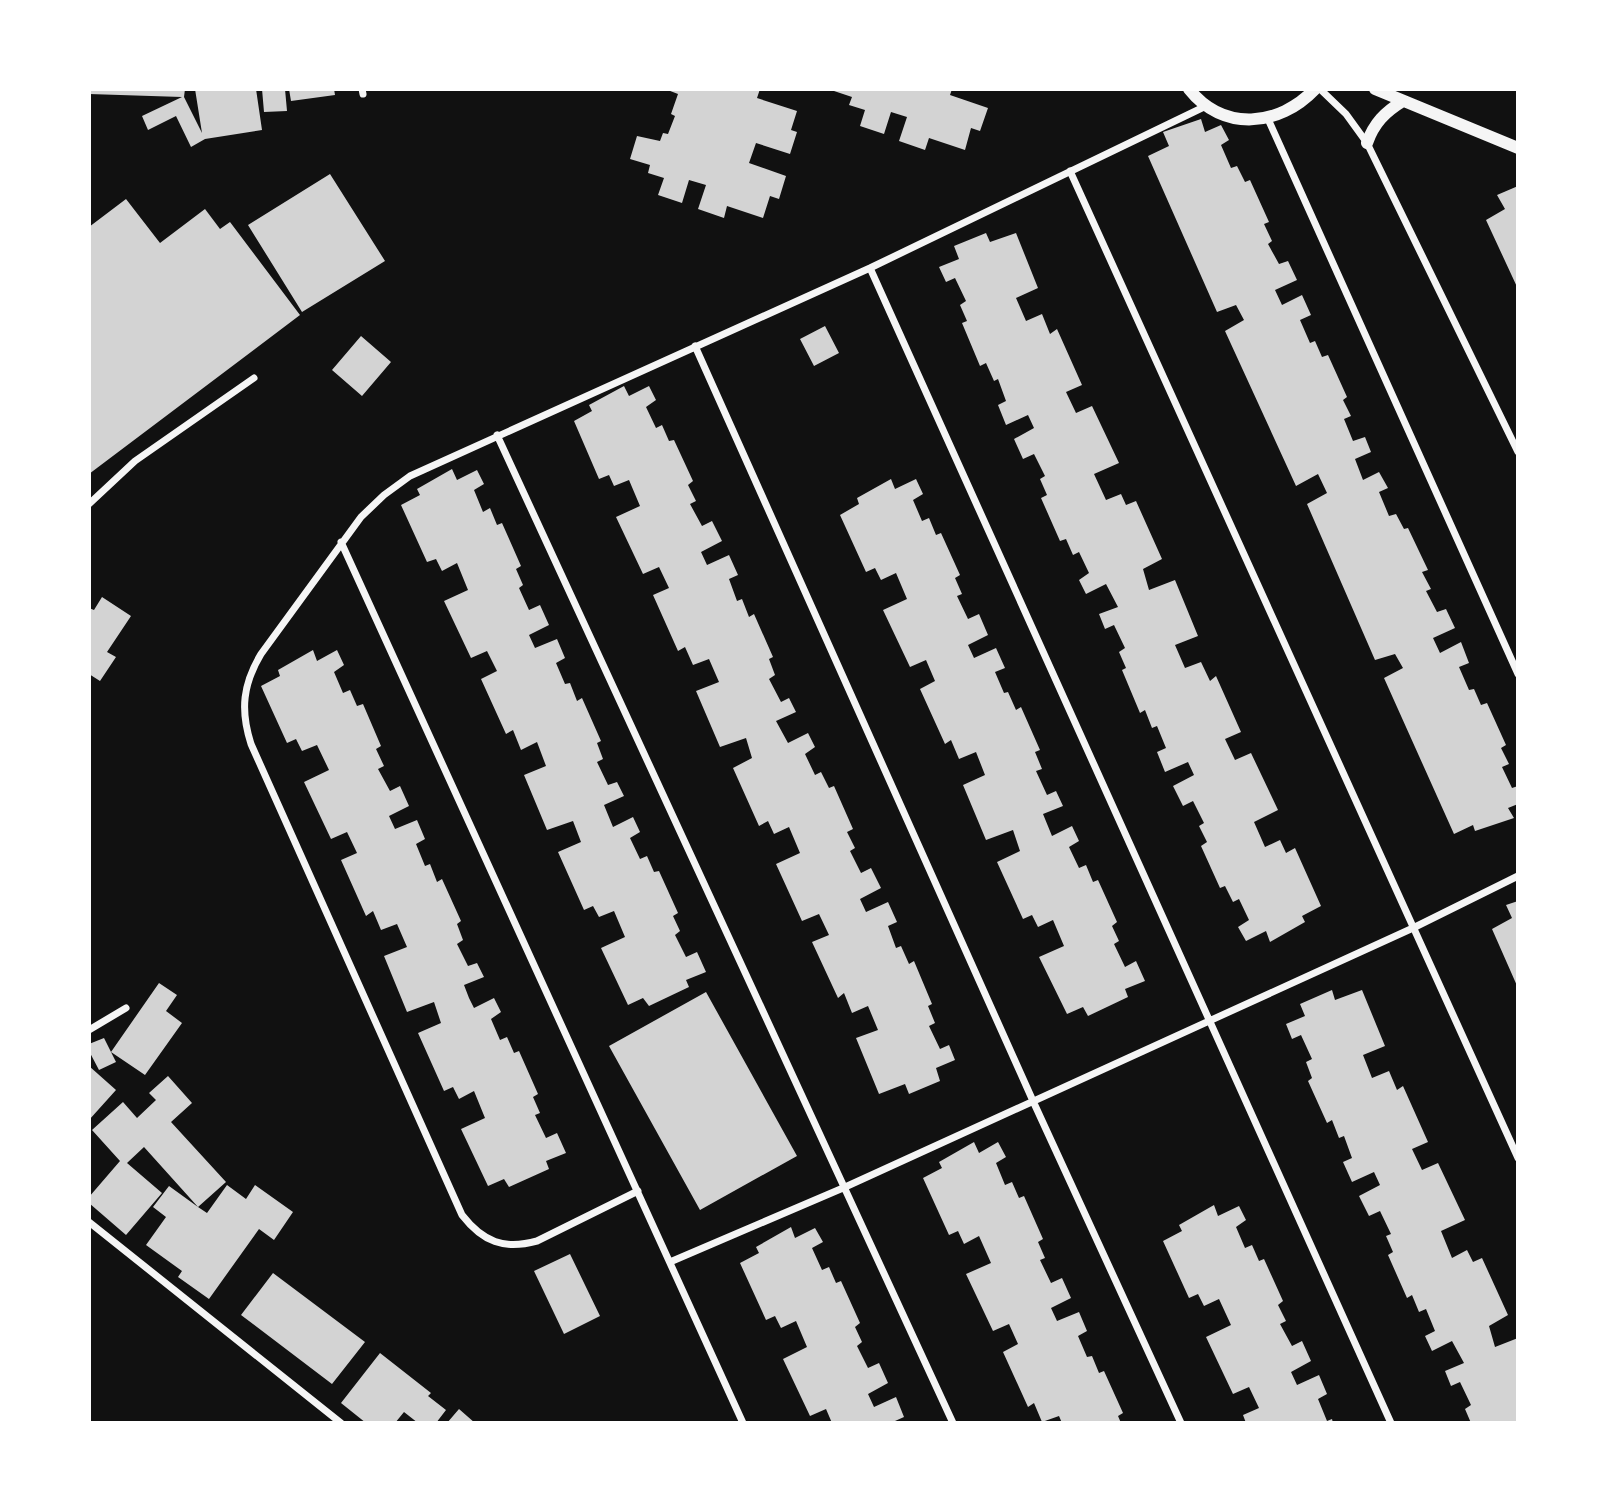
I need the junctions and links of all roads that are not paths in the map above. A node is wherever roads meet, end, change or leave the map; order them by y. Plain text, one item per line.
1 (1189, 89) edge
2 (1315, 89) edge
3 (1320, 89) edge
4 (1375, 89) edge
5 (1403, 101) junction
6 (1206, 106) junction
7 (1268, 118) junction
8 (1367, 143) junction
9 (1518, 148) edge
10 (1070, 171) junction
11 (870, 268) junction
12 (695, 346) junction
13 (254, 378) dead end
14 (497, 435) junction
15 (1518, 452) edge
16 (89, 504) edge
17 (341, 542) junction
18 (1518, 674) edge
19 (1518, 876) edge
20 (1413, 928) junction
21 (126, 1008) dead end
22 (1210, 1021) junction
23 (89, 1030) edge
24 (1033, 1101) junction
25 (1518, 1158) edge
26 (844, 1188) junction
27 (638, 1191) junction
28 (89, 1222) edge
29 (670, 1262) junction
30 (341, 1423) edge
31 (743, 1423) edge
32 (953, 1423) edge
33 (1181, 1423) edge
34 (1391, 1423) edge

1 - 6 street
2 - 7 street
3 - 8 street
4 - 5 street
5 - 8 street
5 - 9 street
6 - 7 street
6 - 10 street
7 - 18 street
8 - 15 street
10 - 11 street
10 - 20 street
11 - 12 street
11 - 22 street
12 - 14 street
12 - 24 street
13 - 16 street
14 - 17 street
14 - 26 street
17 - 27 street
17 - 27 street
19 - 20 street
20 - 22 street
20 - 25 street
21 - 23 street
22 - 24 street
22 - 34 street
24 - 26 street
24 - 33 street
26 - 29 street
26 - 32 street
27 - 29 street
28 - 30 street
29 - 31 street

